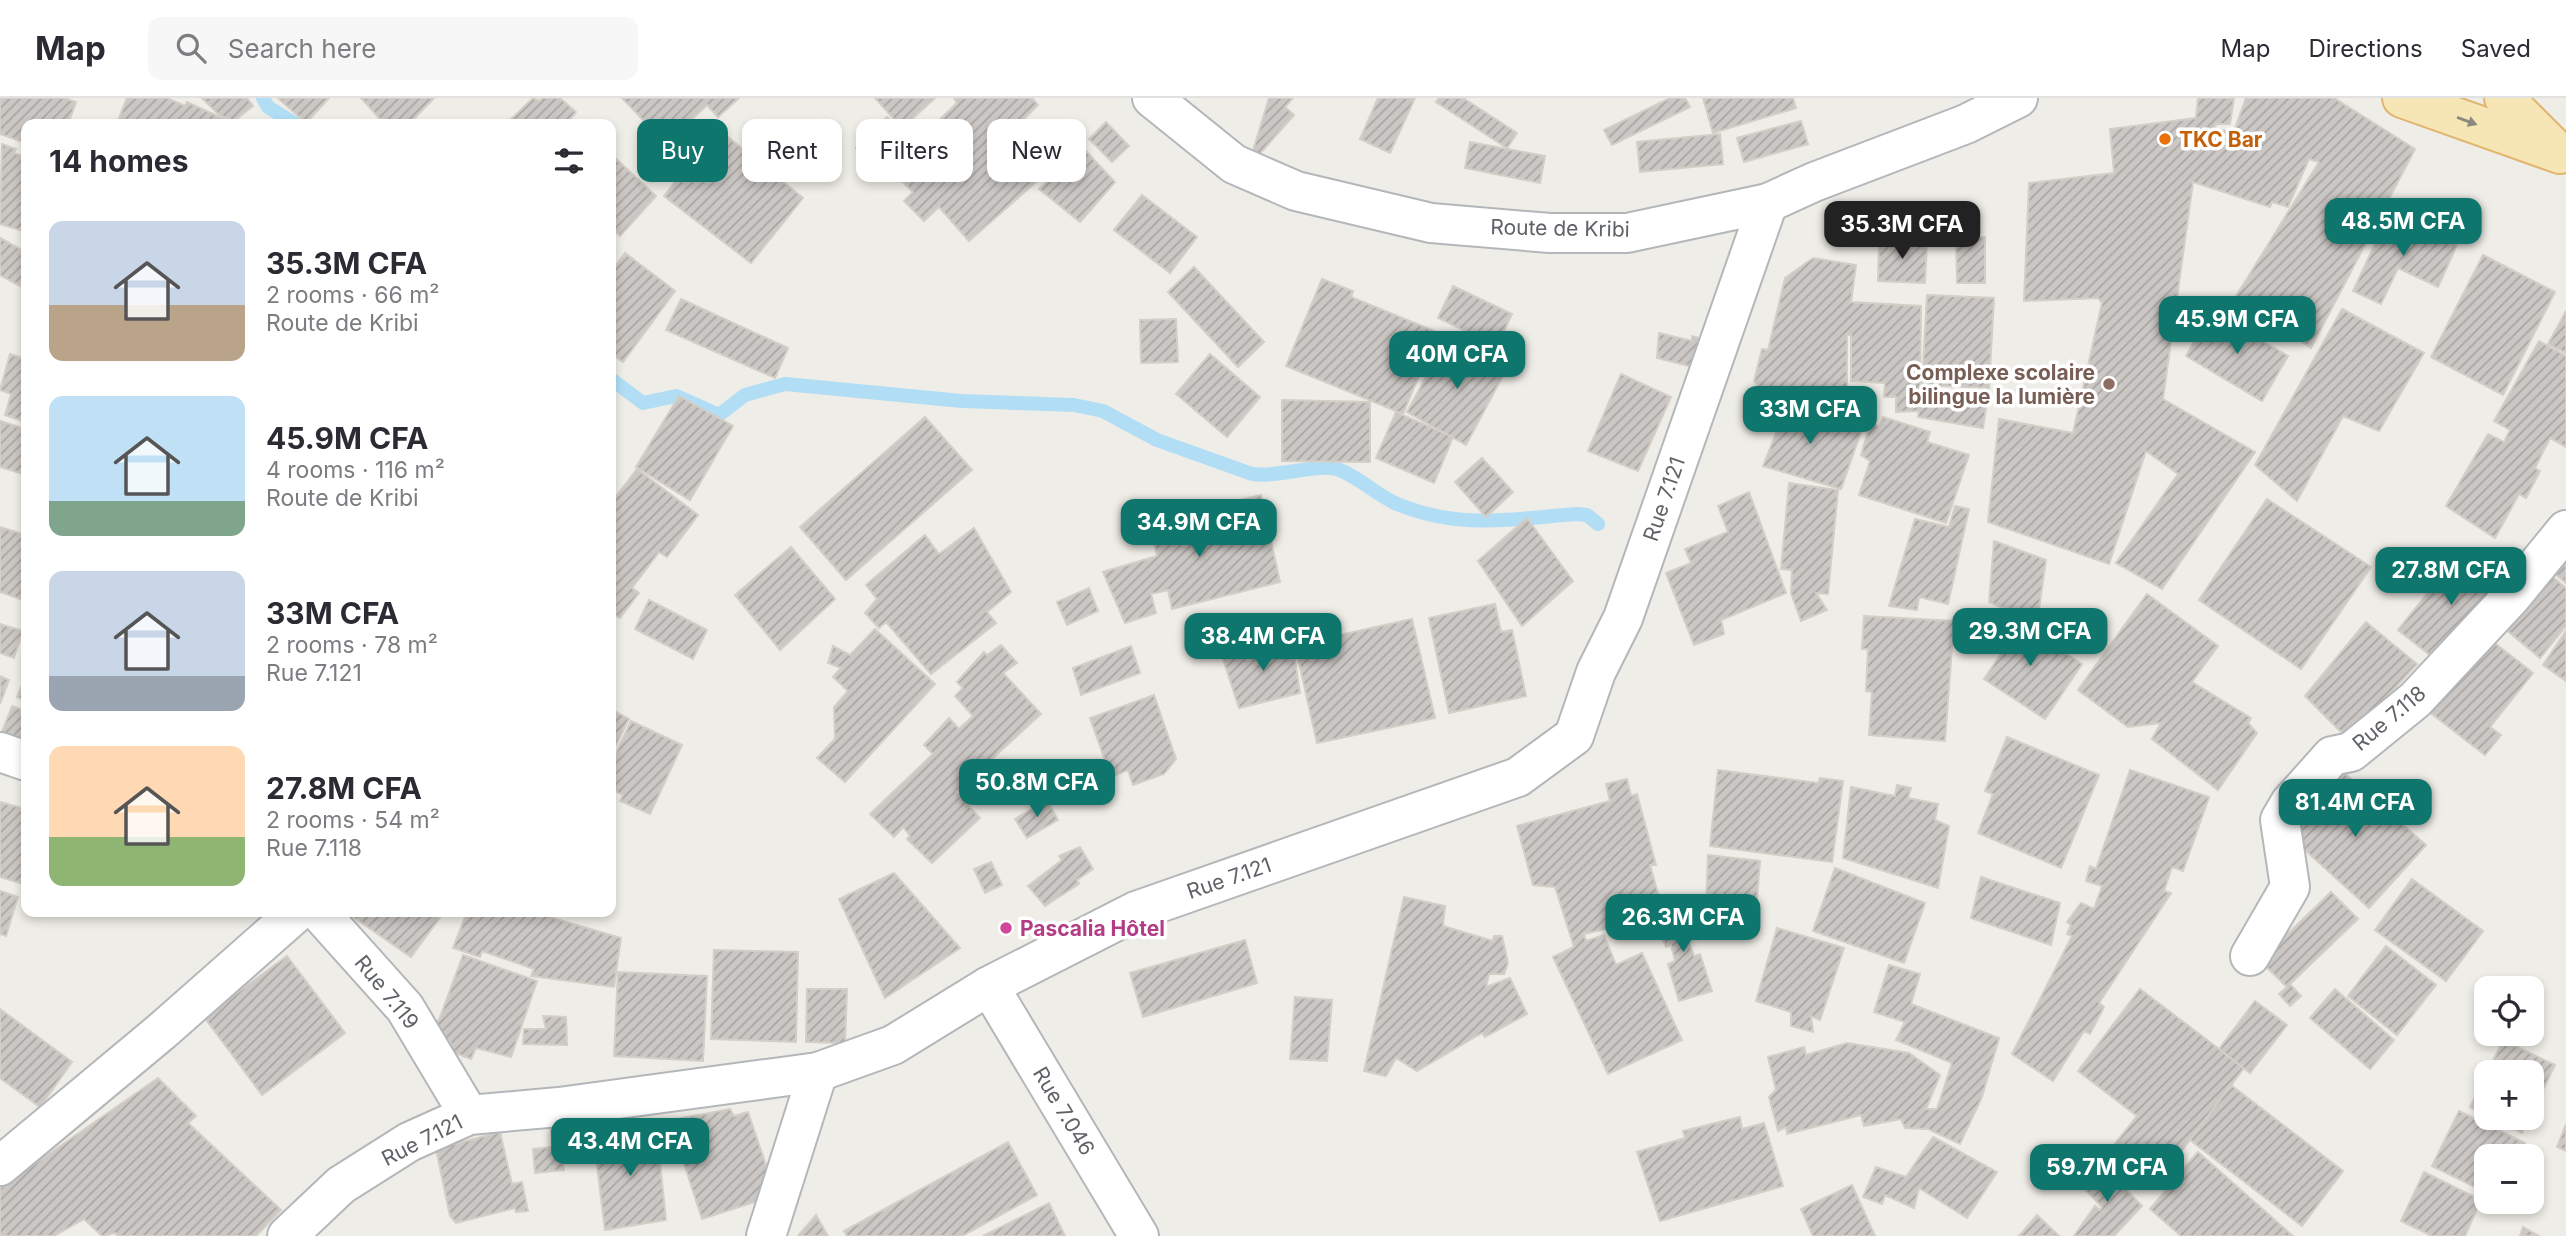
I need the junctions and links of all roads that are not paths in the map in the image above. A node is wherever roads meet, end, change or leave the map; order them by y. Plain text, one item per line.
1 (1152, 98) edge
2 (2018, 98) edge
3 (2402, 98) edge
4 (2504, 98) edge
5 (2563, 156) edge
6 (1768, 203) junction
7 (2566, 530) edge
8 (0, 752) edge
9 (21, 759) edge
10 (291, 917) edge
11 (324, 917) edge
12 (2250, 956) dead end
13 (989, 986) junction
14 (818, 1072) junction
15 (469, 1115) junction
16 (0, 1166) edge
17 (288, 1236) edge
18 (766, 1236) edge
19 (1139, 1236) edge

1 - 6 street, Route de Kribi
2 - 6 street, Route de Kribi
3 -> 5 main road
4 - 5 main road
6 - 13 street, Rue 7.121
7 - 12 street, Rue 7.118
8 - 9 street
10 - 16 street
11 - 15 street, Rue 7.119
13 - 14 street, Rue 7.121
13 - 19 street, Rue 7.046
14 - 15 street, Rue 7.121
14 - 18 street
15 - 17 street, Rue 7.121

